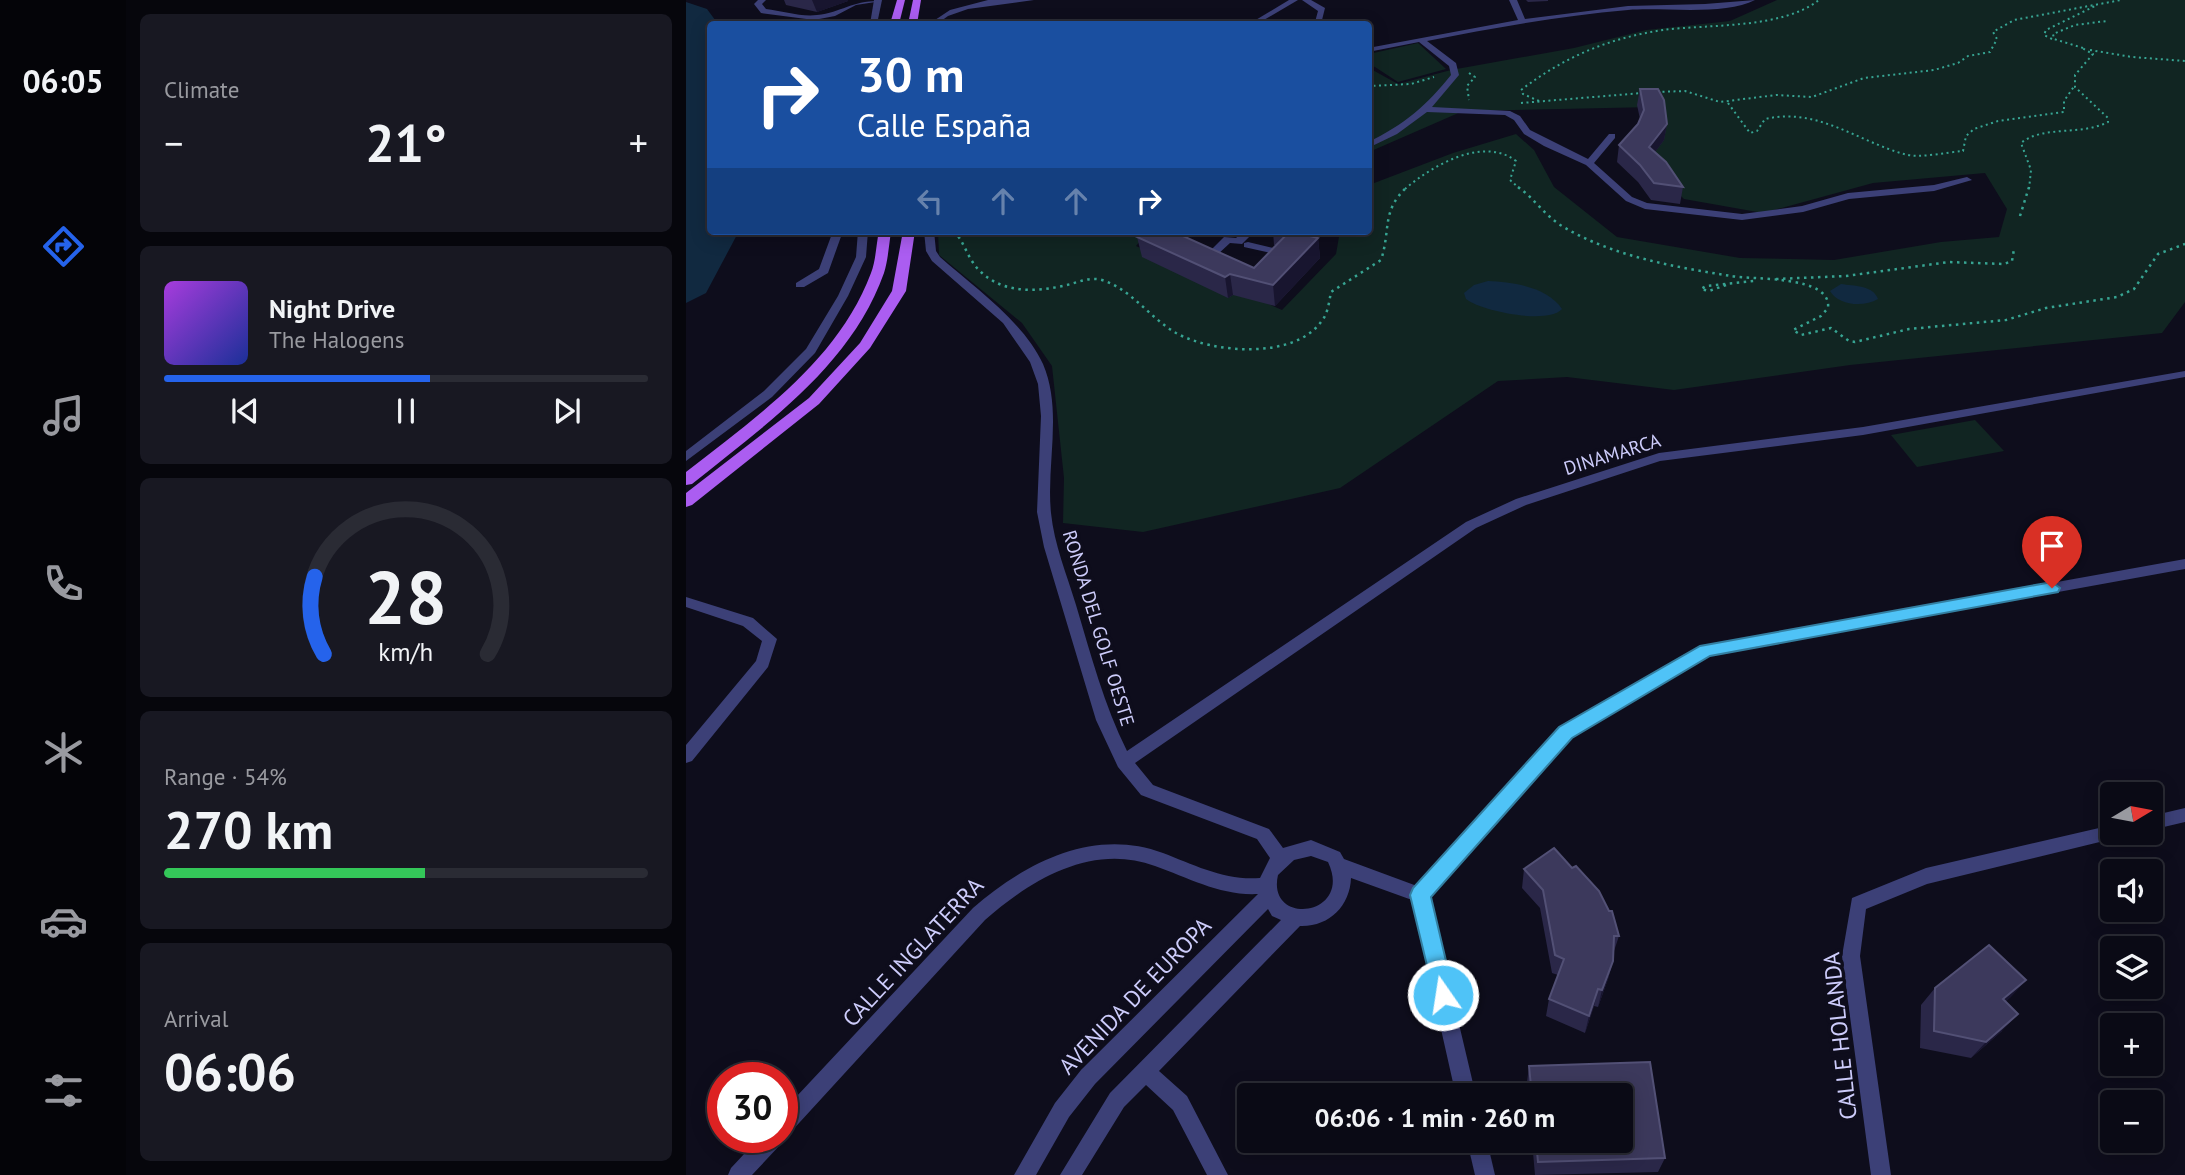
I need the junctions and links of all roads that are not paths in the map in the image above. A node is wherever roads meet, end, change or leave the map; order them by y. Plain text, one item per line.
1 (762, 0) edge
2 (878, 0) edge
3 (901, 0) edge
4 (917, 0) edge
5 (1030, 0) edge
6 (1294, 0) edge
7 (1306, 0) edge
8 (1513, 0) edge
9 (1751, 0) edge
10 (991, 1) edge
11 (874, 21) edge
12 (895, 21) edge
13 (913, 21) edge
14 (938, 21) edge
15 (1258, 21) edge
16 (1319, 21) edge
17 (1523, 22) junction
18 (1420, 39) junction
19 (1372, 49) edge
20 (1422, 109) junction
21 (1612, 136) dead end
22 (1372, 143) edge
23 (1589, 163) junction
24 (1967, 180) dead end
25 (837, 235) edge
26 (863, 235) edge
27 (885, 235) edge
28 (908, 235) edge
29 (929, 235) edge
30 (1246, 235) edge
31 (1248, 245) dead end
32 (1230, 266) edge
33 (1263, 267) edge
34 (800, 285) dead end
35 (2185, 374) edge
36 (686, 457) edge
37 (686, 480) edge
38 (686, 501) edge
39 (2185, 564) edge
40 (686, 602) edge
41 (686, 756) edge
42 (1124, 762) junction
43 (2185, 815) edge
44 (2163, 820) edge
45 (2100, 835) edge
46 (1280, 859) junction
47 (1341, 866) junction
48 (1268, 890) junction
49 (1420, 895) junction
50 (1295, 918) junction
51 (1144, 1070) junction
52 (1463, 1083) edge
53 (798, 1110) edge
54 (758, 1153) edge
55 (1480, 1153) edge
56 (738, 1175) edge
57 (1024, 1175) edge
58 (1070, 1175) edge
59 (1218, 1175) edge
60 (1485, 1175) edge
61 (1881, 1175) edge

1 - 2 street
2 - 11 street
3 - 12 main road
4 - 13 main road
5 - 10 street
6 - 15 street
7 - 16 street
8 - 17 street
9 - 17 street
10 - 14 street
17 - 18 street
18 - 19 street
18 - 20 street
20 - 22 street
20 - 23 street
21 - 23 street
23 - 24 street
25 - 34 street
26 - 36 street
27 - 37 main road
28 - 38 main road
29 - 42 street, RONDA DEL GOLF OESTE
30 - 32 street
31 - 33 street
35 - 42 street, DINAMARCA
39 - 49 street
40 - 41 street
42 - 46 street, RONDA DEL GOLF OESTE
43 - 44 street
45 - 61 street, CALLE HOLANDA
46 - 47 street
46 - 48 street
47 - 49 street
47 - 50 street
48 - 50 street
48 - 53 street, CALLE INGLATERRA
48 - 57 street, AVENIDA DE EUROPA
49 - 52 street
50 - 51 street
51 - 58 street
51 - 59 street
54 - 56 street
55 - 60 street

